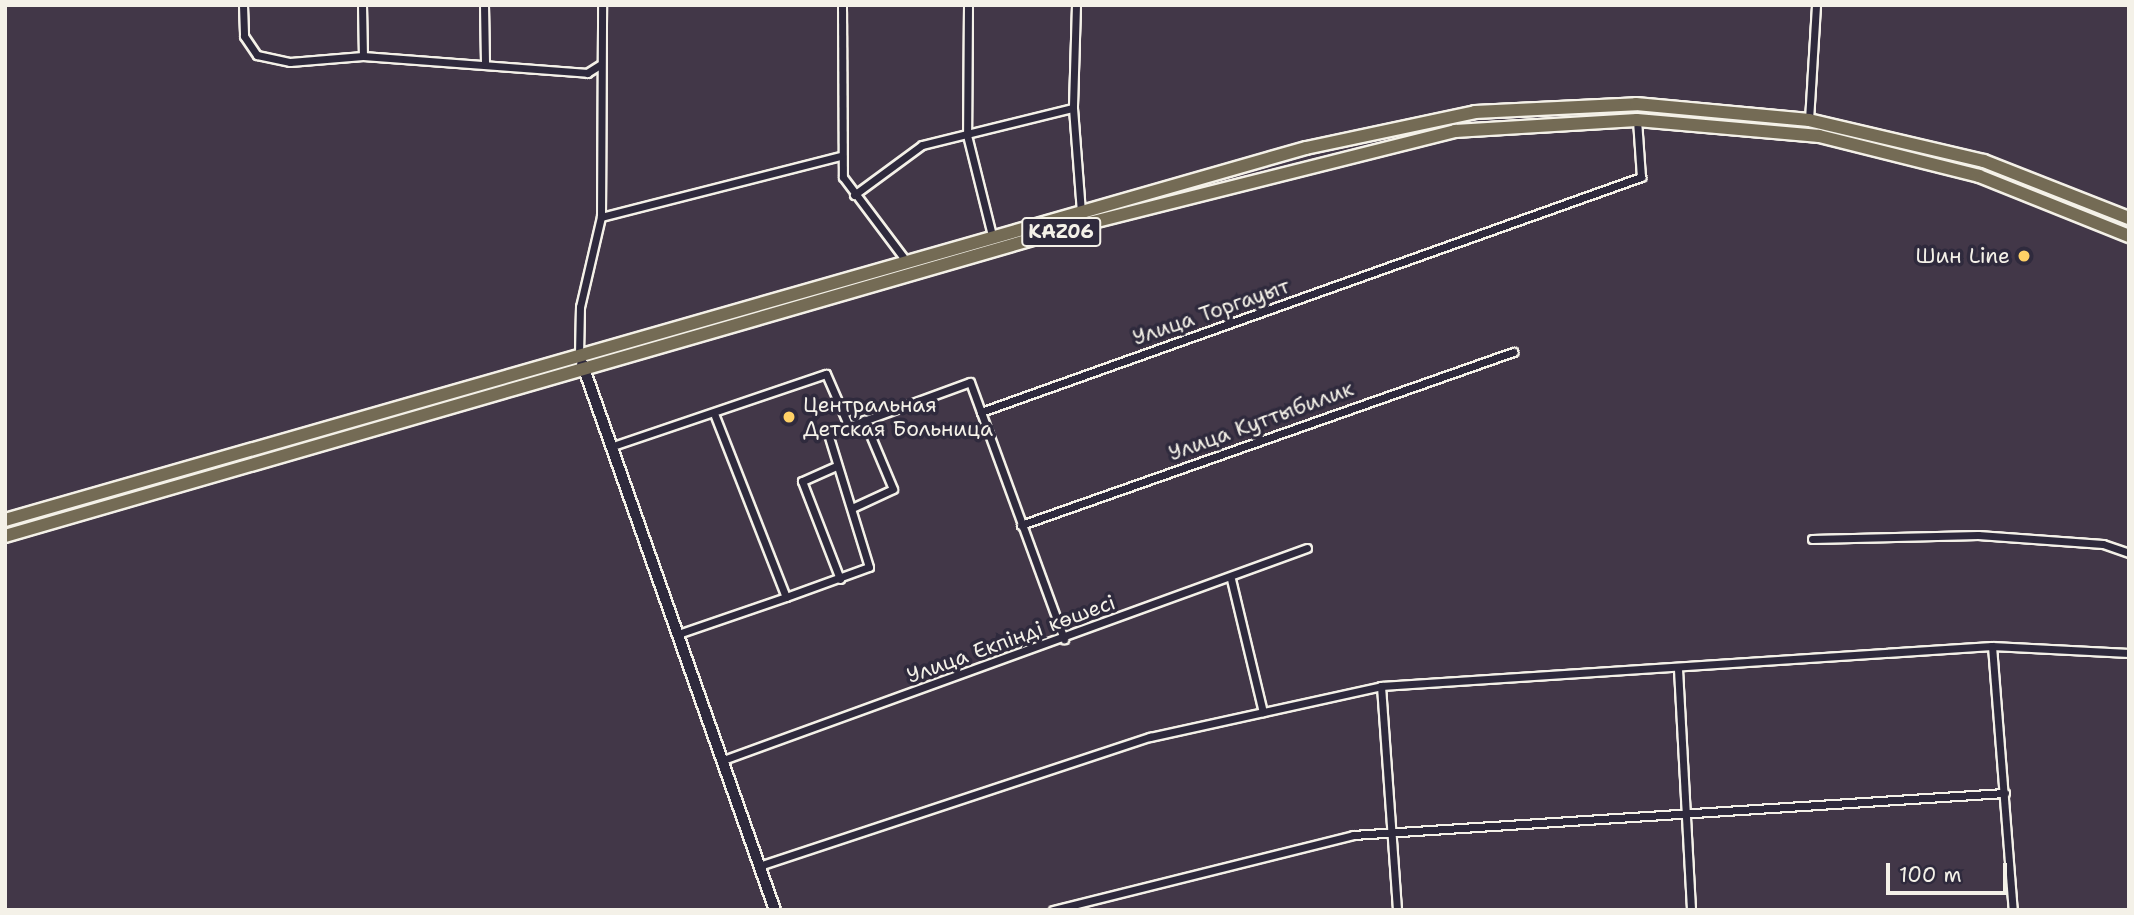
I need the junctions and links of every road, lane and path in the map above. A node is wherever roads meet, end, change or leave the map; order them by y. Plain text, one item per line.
1 (243, 5) edge
2 (362, 5) edge
3 (484, 5) edge
4 (602, 5) edge
5 (842, 5) edge
6 (968, 5) edge
7 (1076, 5) edge
8 (1816, 5) edge
9 (363, 56) junction
10 (485, 65) junction
11 (600, 65) junction
12 (1073, 108) junction
13 (1637, 120) junction
14 (1809, 120) junction
15 (967, 135) junction
16 (1306, 148) junction
17 (841, 156) junction
18 (1311, 163) junction
19 (855, 195) junction
20 (1082, 212) junction
21 (601, 217) junction
22 (2129, 218) edge
23 (2129, 236) edge
24 (993, 239) junction
25 (906, 261) junction
26 (1513, 352) dead end
27 (579, 354) junction
28 (584, 367) junction
29 (981, 412) junction
30 (715, 415) junction
31 (864, 421) junction
32 (849, 427) junction
33 (609, 447) junction
34 (834, 467) junction
35 (852, 508) junction
36 (5, 520) edge
37 (1021, 525) junction
38 (5, 536) edge
39 (1812, 539) dead end
40 (1307, 548) dead end
41 (2129, 552) edge
42 (840, 579) junction
43 (1231, 579) junction
44 (786, 597) junction
45 (681, 634) junction
46 (1064, 639) junction
47 (1992, 646) junction
48 (2129, 653) edge
49 (1678, 669) junction
50 (1381, 686) junction
51 (1263, 712) junction
52 (726, 759) junction
53 (2005, 793) junction
54 (1683, 810) junction
55 (1391, 831) junction
56 (762, 865) junction
57 (775, 910) edge
58 (1053, 910) edge
59 (1396, 910) edge
60 (1691, 910) edge
61 (2013, 910) edge

1 - 9 street
2 - 9 street
3 - 10 street
4 - 11 street
5 - 17 street
6 - 15 street
7 - 12 street
8 - 14 street
9 - 10 street
10 - 11 street
11 - 21 street
12 - 15 street
12 - 20 street
13 - 18 highway, KАZ06
13 - 23 highway, KАZ06
13 - 29 street, Улица Торгауыт
14 - 16 highway, KАZ06
14 - 22 highway, KАZ06
15 - 19 street
15 - 24 street
16 - 18 highway
16 - 20 highway, KАZ06
17 - 19 street
17 - 21 street
18 - 28 highway, KАZ06
19 - 25 street
20 - 24 highway, KАZ06
21 - 27 street
24 - 25 highway, KАZ06
25 - 27 highway, KАZ06
26 - 37 street, Улица Куттыбилик
27 - 28 main road
27 - 36 highway, KАZ06
28 - 33 main road
28 - 38 highway, KАZ06
29 - 31 street
29 - 37 street
30 - 32 street
30 - 33 street
30 - 44 street
31 - 32 street
31 - 35 street
32 - 34 street
33 - 45 main road
34 - 35 street
34 - 42 street
35 - 42 street
37 - 46 street
39 - 41 street
40 - 43 street, Улица Екпінді көшесі
42 - 44 street
43 - 46 street, Улица Екпінді көшесі
43 - 51 street
44 - 45 street
45 - 52 main road
46 - 52 street, Улица Екпінді көшесі
47 - 48 street
47 - 49 street
47 - 53 street
49 - 50 street
49 - 54 street
50 - 51 street
50 - 55 street
51 - 56 street
52 - 56 main road
53 - 54 street
53 - 61 street
54 - 55 street
54 - 60 street
55 - 58 street
55 - 59 street
56 - 57 main road

